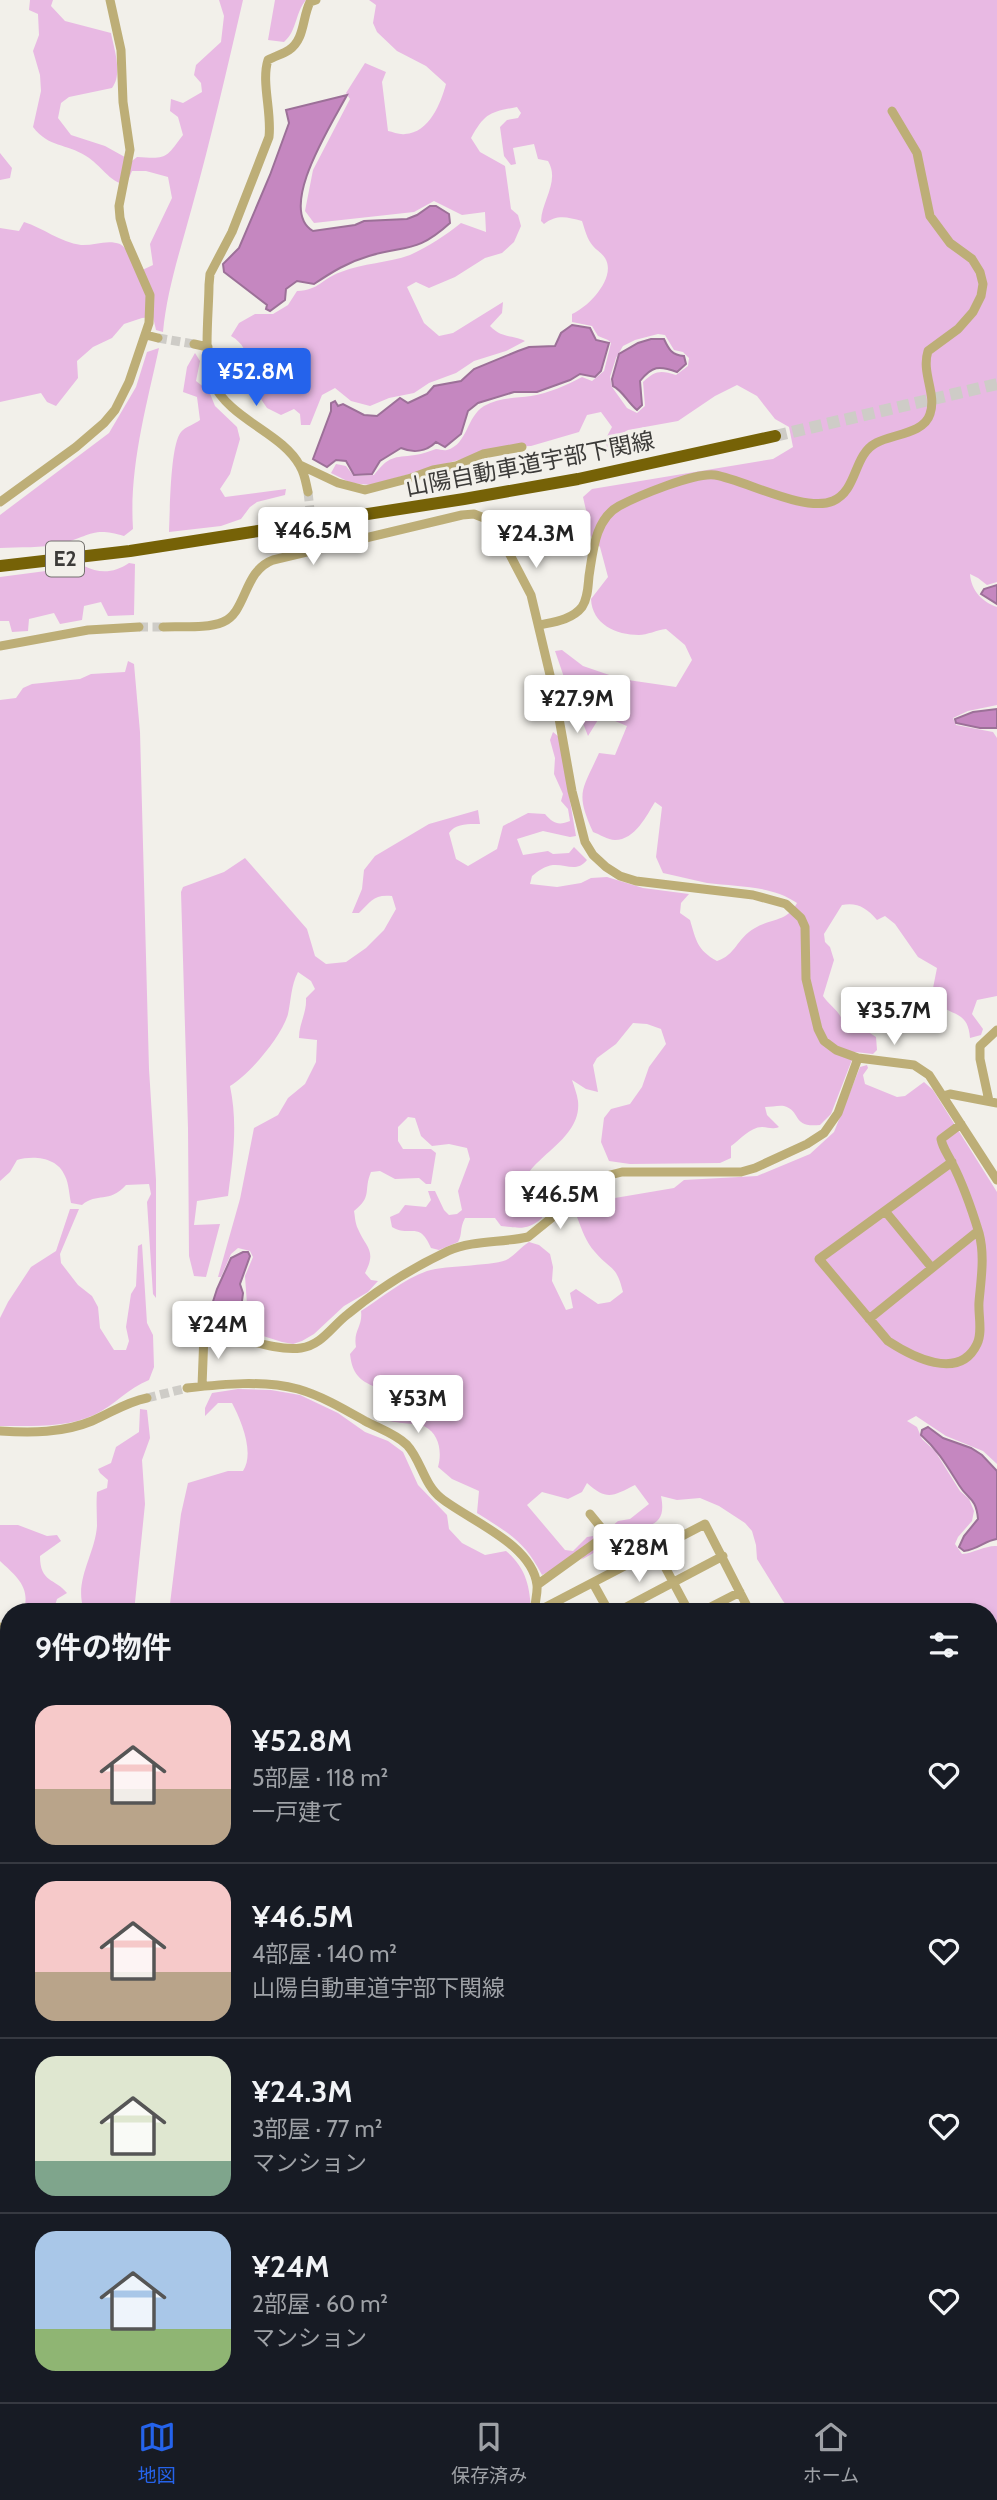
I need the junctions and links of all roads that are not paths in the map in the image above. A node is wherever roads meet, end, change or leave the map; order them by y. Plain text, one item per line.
1 (110, 0) edge
2 (317, 0) edge
3 (892, 111) dead end
4 (146, 335) junction
5 (158, 338) tunnel mouth
6 (194, 344) tunnel mouth
7 (208, 347) junction
8 (775, 436) tunnel mouth
9 (522, 447) dead end
10 (300, 465) junction
11 (308, 492) tunnel mouth
12 (0, 502) edge
13 (313, 536) tunnel mouth
14 (316, 551) junction
15 (0, 566) edge
16 (538, 625) junction
17 (139, 627) tunnel mouth
18 (163, 627) tunnel mouth
19 (0, 646) edge
20 (997, 1030) edge
21 (858, 1058) junction
22 (943, 1096) junction
23 (993, 1102) edge
24 (961, 1124) junction
25 (952, 1162) junction
26 (997, 1180) edge
27 (885, 1211) junction
28 (978, 1231) junction
29 (932, 1268) junction
30 (869, 1319) junction
31 (202, 1386) junction
32 (187, 1388) tunnel mouth
33 (147, 1398) tunnel mouth
34 (0, 1431) edge
35 (590, 1514) dead end
36 (656, 1550) junction
37 (723, 1556) junction
38 (674, 1582) junction
39 (593, 1583) junction
40 (537, 1585) junction
41 (740, 1592) junction
42 (538, 1603) edge
43 (552, 1603) edge
44 (604, 1603) edge
45 (634, 1603) edge
46 (684, 1603) edge
47 (719, 1603) edge
48 (746, 1603) edge

1 - 4 street
2 - 7 street
3 - 16 street
4 - 5 street
4 - 12 street
6 - 7 street
7 - 10 street
8 - 15 highway, 山陽自動車道宇部下関線 / E2
9 - 10 street
10 - 11 street
13 - 14 street
14 - 16 street
14 - 18 street
16 - 21 street
17 - 19 street
20 - 23 street
21 - 22 street
21 - 31 street
22 - 23 street
22 - 24 street
24 - 25 street
24 - 26 street
25 - 27 street
25 - 28 street
27 - 29 street
27 - 30 street
28 - 29 street
28 - 30 street
29 - 30 street
31 - 32 street
31 - 40 street
33 - 34 street
35 - 40 street
36 - 37 street
36 - 38 street
36 - 39 street
37 - 38 street
37 - 41 street
38 - 45 street
38 - 46 street
39 - 43 street
39 - 44 street
40 - 42 street
41 - 47 street
41 - 48 street

